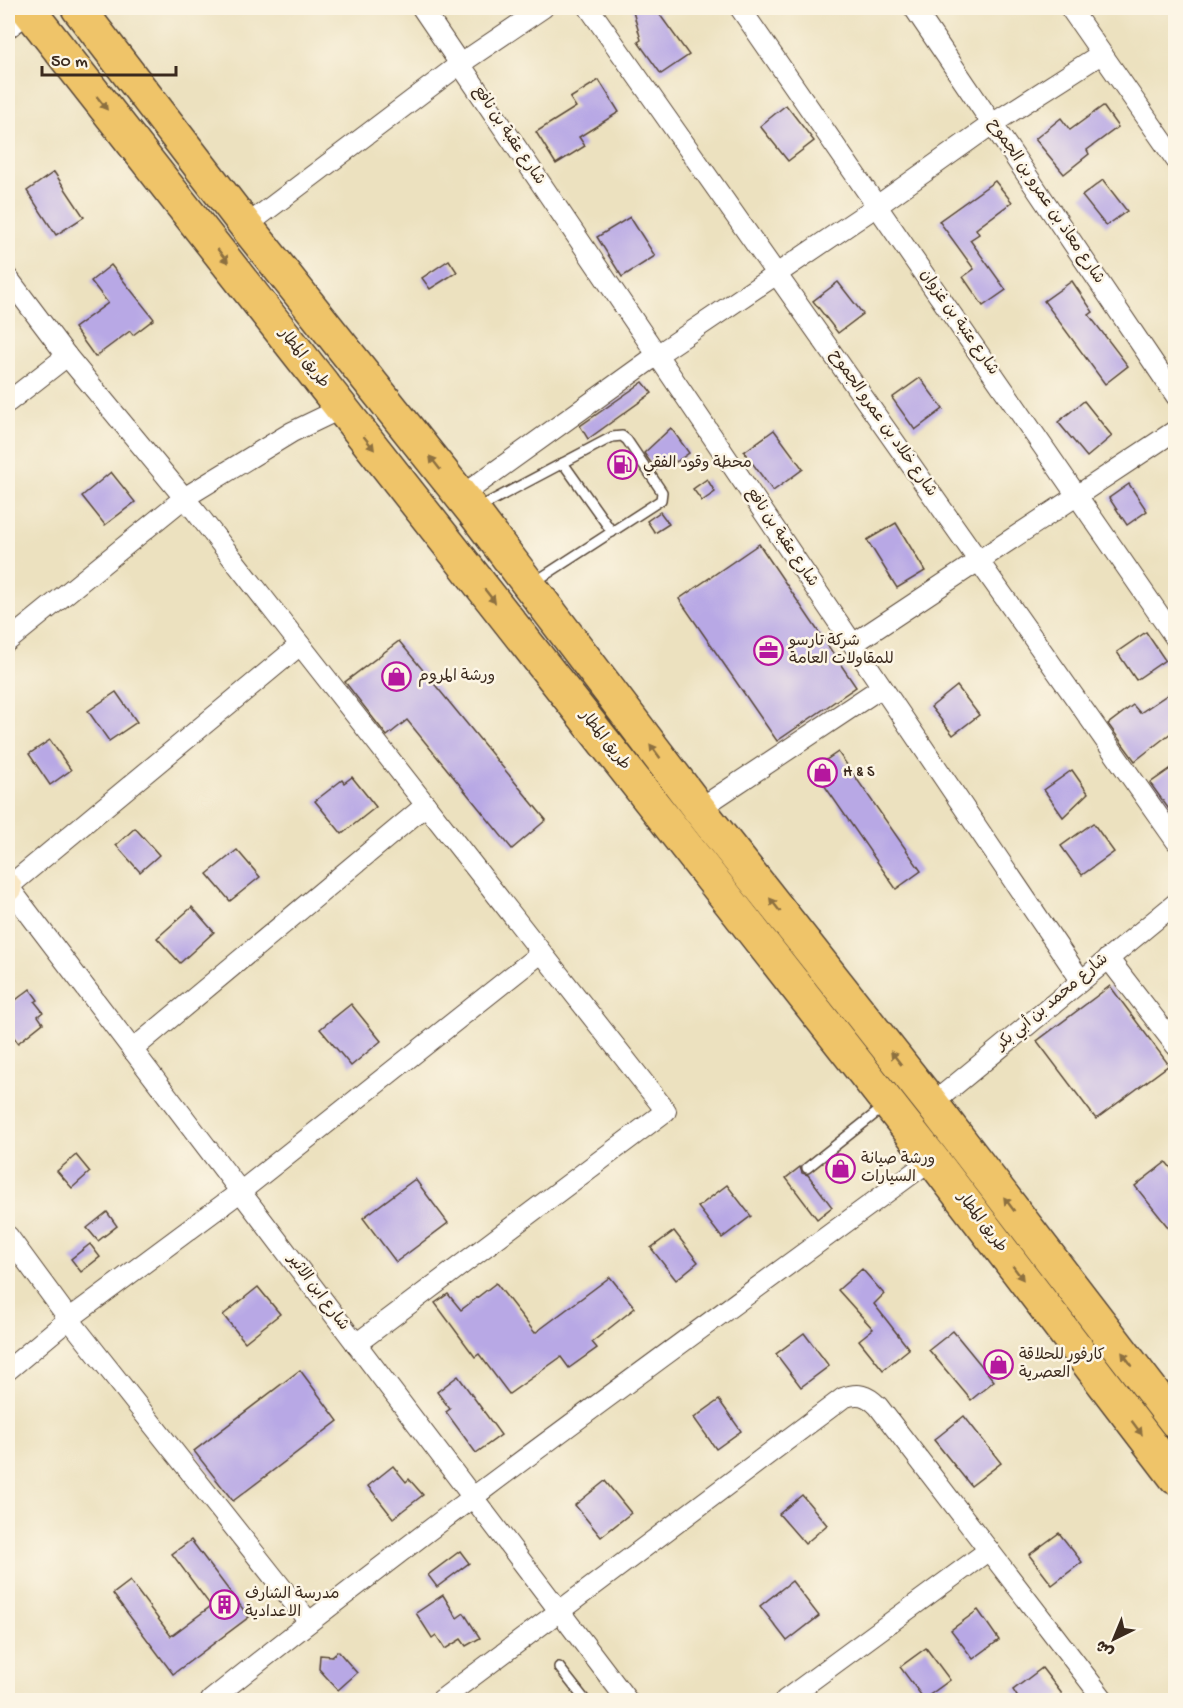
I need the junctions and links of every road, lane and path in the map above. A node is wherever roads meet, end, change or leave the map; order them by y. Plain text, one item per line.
1 (78, 8) edge
2 (422, 8) edge
3 (543, 8) edge
4 (589, 8) edge
5 (740, 8) edge
6 (914, 8) edge
7 (1071, 8) edge
8 (22, 15) edge
9 (1101, 54) junction
10 (460, 64) junction
11 (993, 124) junction
12 (1176, 160) edge
13 (877, 206) junction
14 (246, 226) junction
15 (776, 273) junction
16 (8, 278) edge
17 (657, 355) junction
18 (67, 356) junction
19 (1176, 396) edge
20 (8, 402) edge
21 (342, 408) junction
22 (1176, 430) edge
23 (563, 463) junction
24 (1077, 496) junction
25 (184, 498) junction
26 (467, 503) junction
27 (612, 532) junction
28 (978, 560) junction
29 (529, 586) junction
30 (1176, 639) edge
31 (8, 641) edge
32 (853, 644) junction
33 (300, 645) junction
34 (882, 687) junction
35 (426, 805) junction
36 (699, 809) junction
37 (1176, 841) edge
38 (8, 887) edge
39 (1176, 903) edge
40 (542, 953) junction
41 (1108, 958) junction
42 (1080, 979) junction
43 (1176, 1046) edge
44 (132, 1050) junction
45 (888, 1104) junction
46 (932, 1104) junction
47 (932, 1159) junction
48 (807, 1168) dead end
49 (240, 1192) junction
50 (8, 1236) edge
51 (69, 1319) junction
52 (356, 1344) junction
53 (8, 1370) edge
54 (1176, 1422) edge
55 (1176, 1478) edge
56 (473, 1498) junction
57 (989, 1550) junction
58 (558, 1610) junction
59 (309, 1622) junction
60 (559, 1667) dead end
61 (211, 1701) edge
62 (441, 1701) edge
63 (585, 1701) edge
64 (627, 1701) edge
65 (785, 1701) edge
66 (1104, 1701) edge

1 - 14 highway, طريق المطار
2 - 10 street, شارع عقبة بن نافع
3 - 10 street
4 - 15 street, شارع خلاد بن عمرو الجموح
5 - 13 street, شارع عتبة بن غزوان
6 - 11 street, شارع معاذ بن عمرو بن الجموح
7 - 9 street
8 -> 21 highway, طريق المطار
9 - 11 street
9 - 12 street
10 - 14 street
10 - 17 street, شارع عقبة بن نافع
11 - 13 street
11 - 19 street, شارع معاذ بن عمرو بن الجموح
13 - 15 street
13 - 24 street, شارع عتبة بن غزوان
26 -> 14 highway, طريق المطار
15 - 17 street
15 - 28 street, شارع خلاد بن عمرو الجموح
16 - 18 street
17 - 26 street
17 - 32 street, شارع عقبة بن نافع
18 - 20 street
18 - 25 street
21 - 25 street
21 -> 45 highway, طريق المطار
22 - 24 street
23 - 26 lane
23 - 27 lane
23 - 27 lane
24 - 28 street
24 - 30 street, شارع عتبة بن غزوان
25 - 31 street
25 - 33 street
26 - 29 highway, طريق المطار
27 - 29 lane
28 - 32 street
28 - 37 street, شارع خلاد بن عمرو الجموح
36 -> 29 highway, طريق المطار
32 - 34 street, شارع عقبة بن نافع
33 - 35 street
33 - 38 street
34 - 36 street
34 - 42 street, شارع عقبة بن نافع
35 - 40 street
35 - 44 street
46 -> 36 highway, طريق المطار
38 - 44 street, شارع ابن الاثير
39 - 41 street, شارع محمد بن أبي بكر
40 - 49 street
40 - 52 street
41 - 42 street, شارع محمد بن أبي بكر
41 - 43 street
42 - 46 street, شارع محمد بن أبي بكر
44 - 49 street, شارع ابن الاثير
45 - 47 highway, طريق المطار
45 - 48 lane
54 -> 46 highway, طريق المطار
47 -> 55 highway, طريق المطار
47 - 56 street
49 - 51 street
49 - 52 street, شارع ابن الاثير
50 - 51 street
51 - 53 street
51 - 59 street
52 - 56 street, شارع ابن الاثير
56 - 58 street, شارع ابن الاثير
56 - 59 street
57 - 58 street
57 - 65 street
57 - 66 street
58 - 62 street
58 - 64 street, شارع ابن الاثير
59 - 61 street
60 - 63 lane

